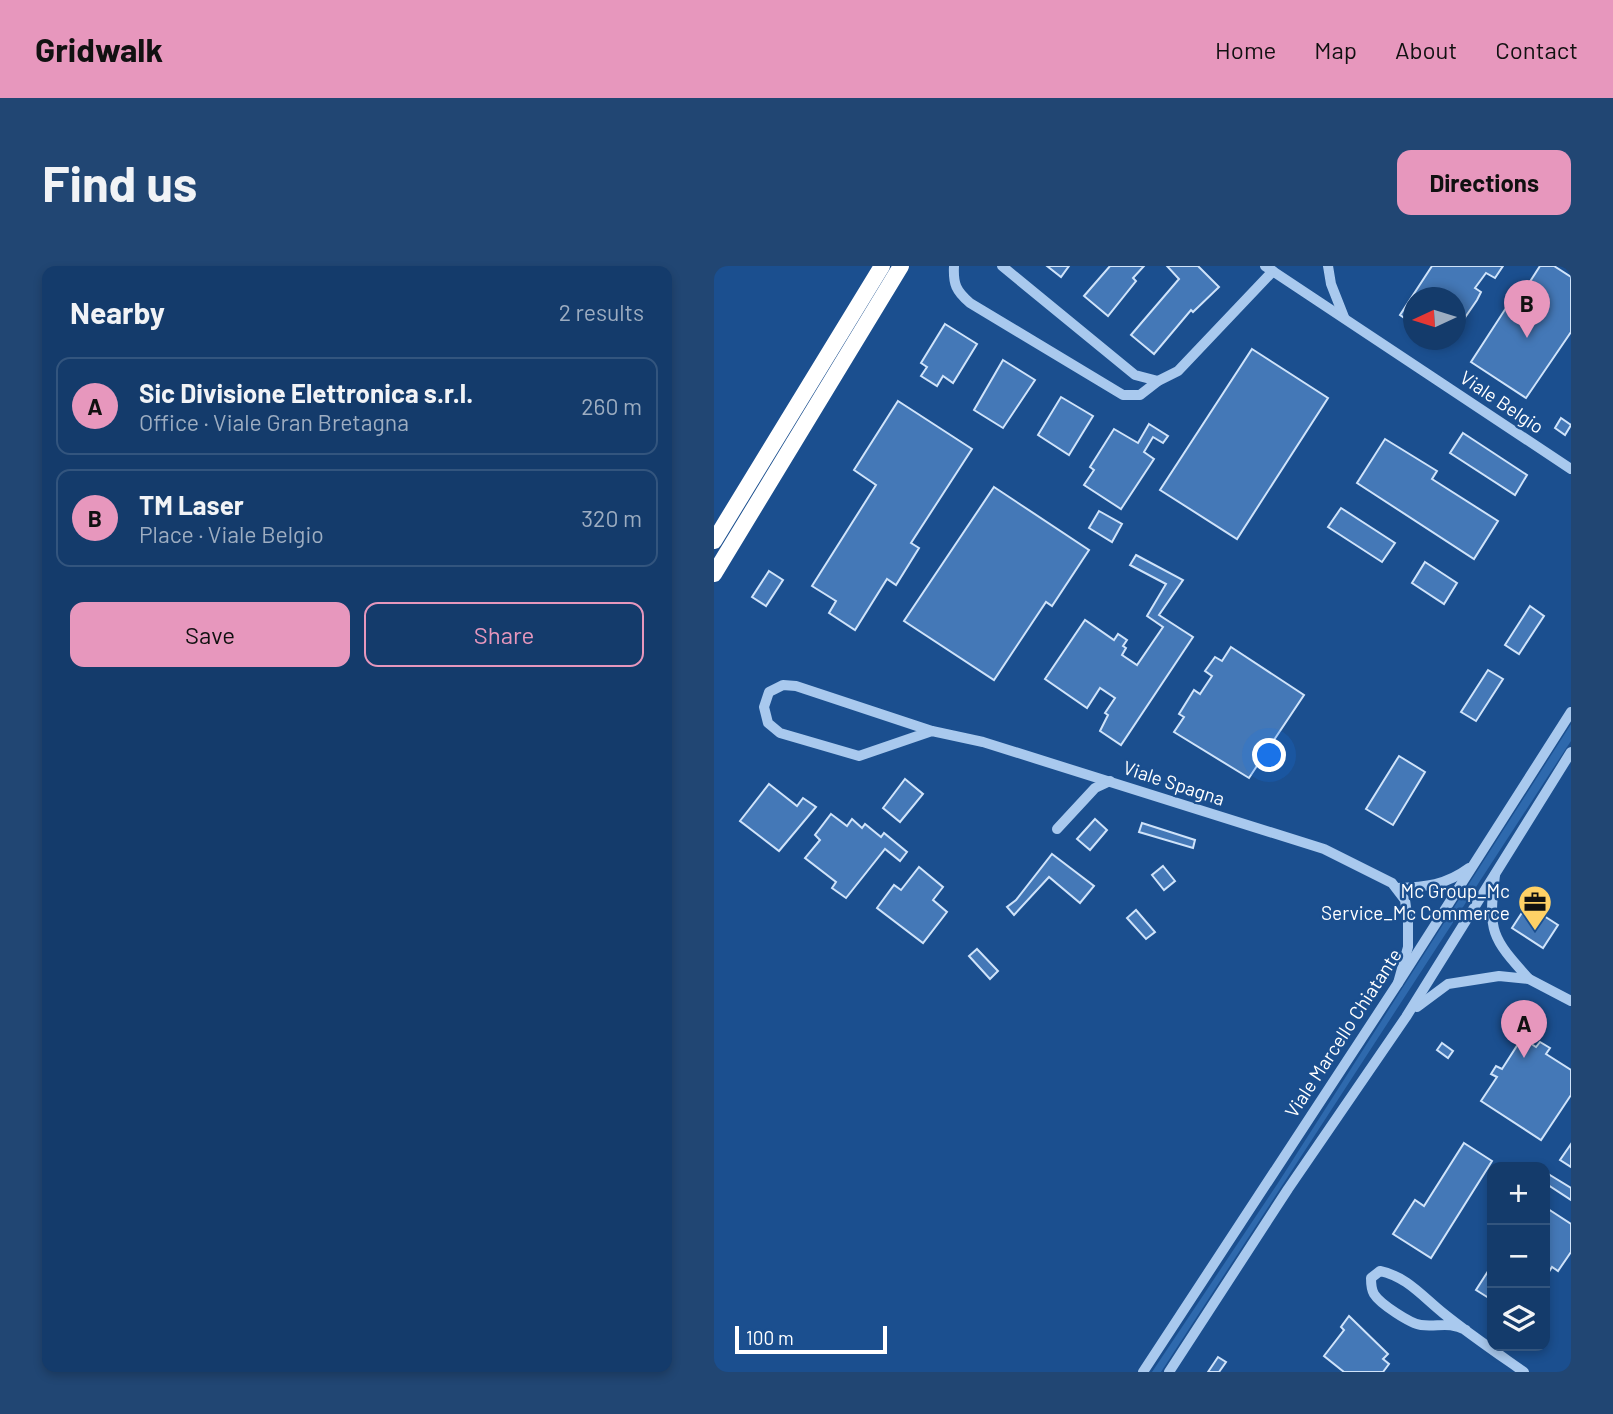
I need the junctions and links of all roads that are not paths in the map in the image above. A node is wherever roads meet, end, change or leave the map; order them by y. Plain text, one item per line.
1 (882, 266) edge
2 (901, 266) edge
3 (954, 266) edge
4 (1002, 266) edge
5 (1328, 266) edge
6 (1269, 268) edge
7 (1344, 317) junction
8 (1158, 381) junction
9 (1571, 469) edge
10 (714, 541) edge
11 (714, 574) edge
12 (1571, 712) edge
13 (932, 731) junction
14 (1571, 751) edge
15 (1110, 781) junction
16 (1057, 829) dead end
17 (1474, 864) junction
18 (1496, 870) junction
19 (1397, 888) junction
20 (1529, 979) junction
21 (1398, 983) junction
22 (1571, 1001) edge
23 (1406, 1017) junction
24 (1466, 1330) junction
25 (1143, 1372) edge
26 (1169, 1372) edge
27 (1524, 1372) edge

1 - 10 highway
2 - 11 highway
3 - 8 street
4 - 8 street
5 - 7 street
6 - 7 street, Viale Belgio
6 - 8 street
7 - 9 street, Viale Belgio
12 - 17 street, Viale Marcello Chiatante
13 - 13 street, Viale Spagna
13 - 15 street, Viale Spagna
14 - 18 street
15 - 16 street
15 - 19 street, Viale Spagna
17 - 19 street
17 - 21 street, Viale Marcello Chiatante
18 - 20 street
18 - 23 street
19 - 21 street
20 - 22 street
20 - 23 street
21 - 25 street, Viale Marcello Chiatante
23 - 26 street
24 - 24 street
24 - 27 street

